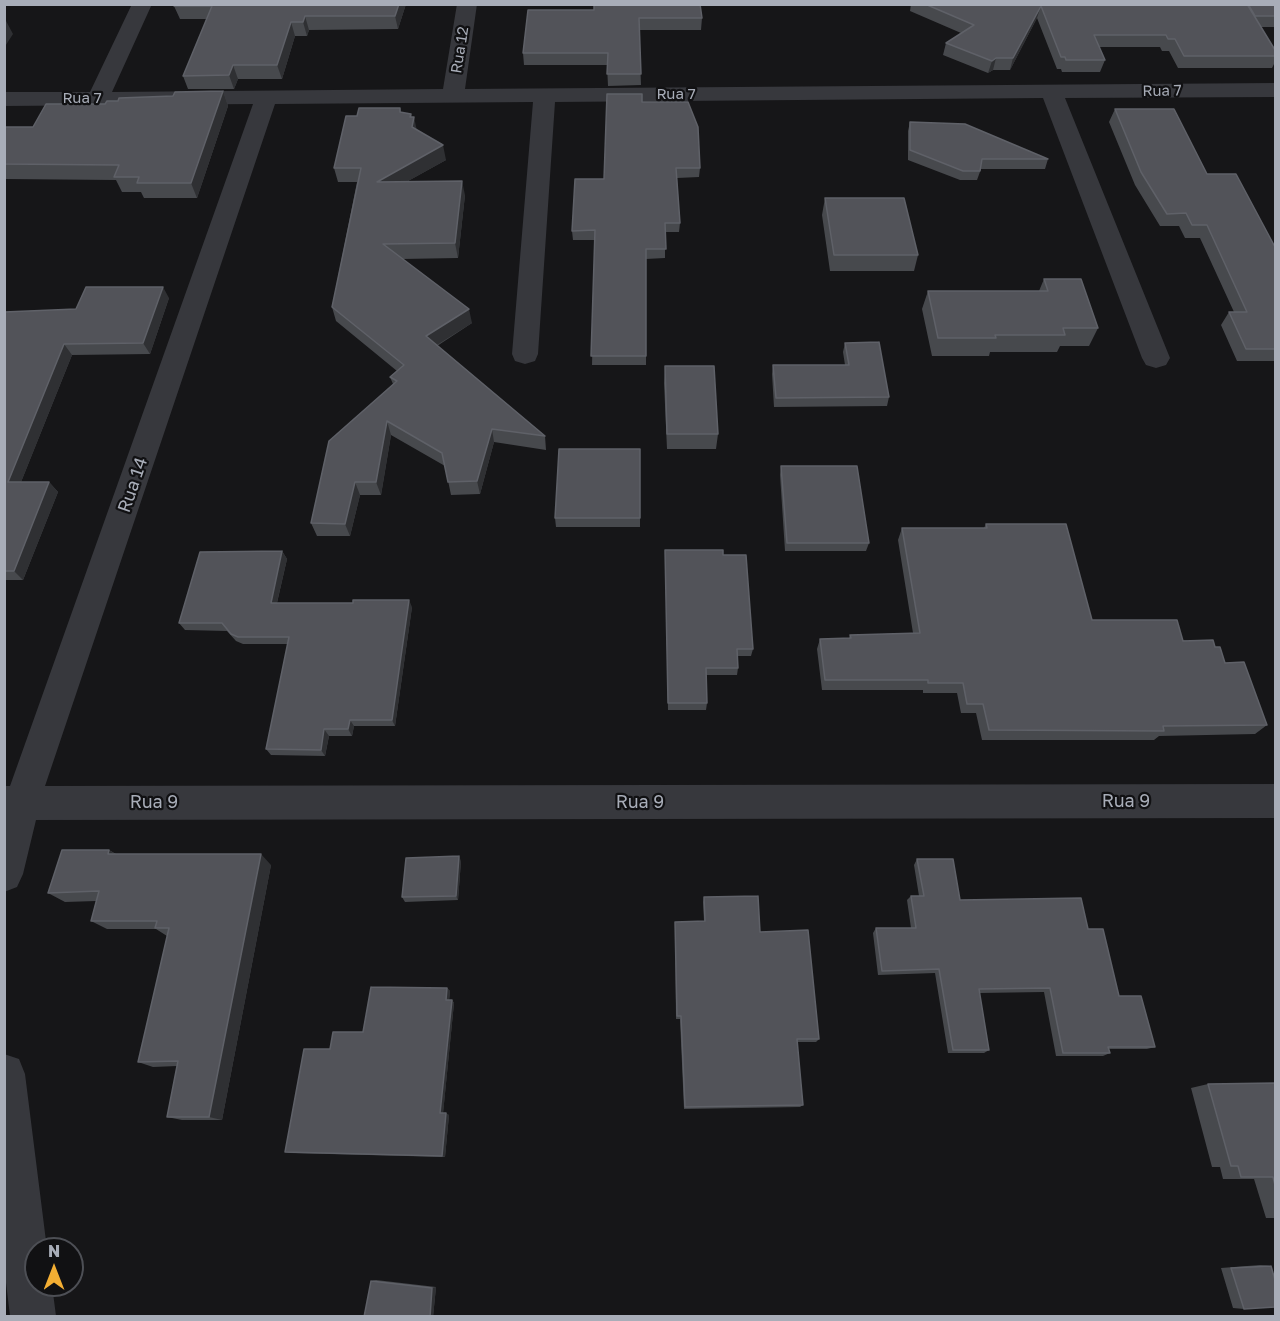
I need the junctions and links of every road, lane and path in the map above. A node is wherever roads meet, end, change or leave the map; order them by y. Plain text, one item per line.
1 (141, 4) edge
2 (467, 4) edge
3 (1275, 90) edge
4 (1052, 92) junction
5 (545, 95) junction
6 (453, 96) junction
7 (266, 97) junction
8 (98, 98) junction
9 (4, 99) edge
10 (525, 354) dead end
11 (1156, 358) dead end
12 (1275, 801) edge
13 (13, 802) edge
14 (4, 874) edge
15 (4, 1074) edge
16 (33, 1317) edge

1 - 8 street
2 - 6 street, Rua 12
3 - 4 street, Rua 7
4 - 5 street, Rua 7
4 - 11 street
5 - 6 street, Rua 7
5 - 10 street
6 - 7 street, Rua 7
7 - 8 street, Rua 7
7 - 13 street, Rua 14
8 - 9 street, Rua 7
12 - 13 street, Rua 9
13 - 14 street, Rua 14
15 - 16 street

